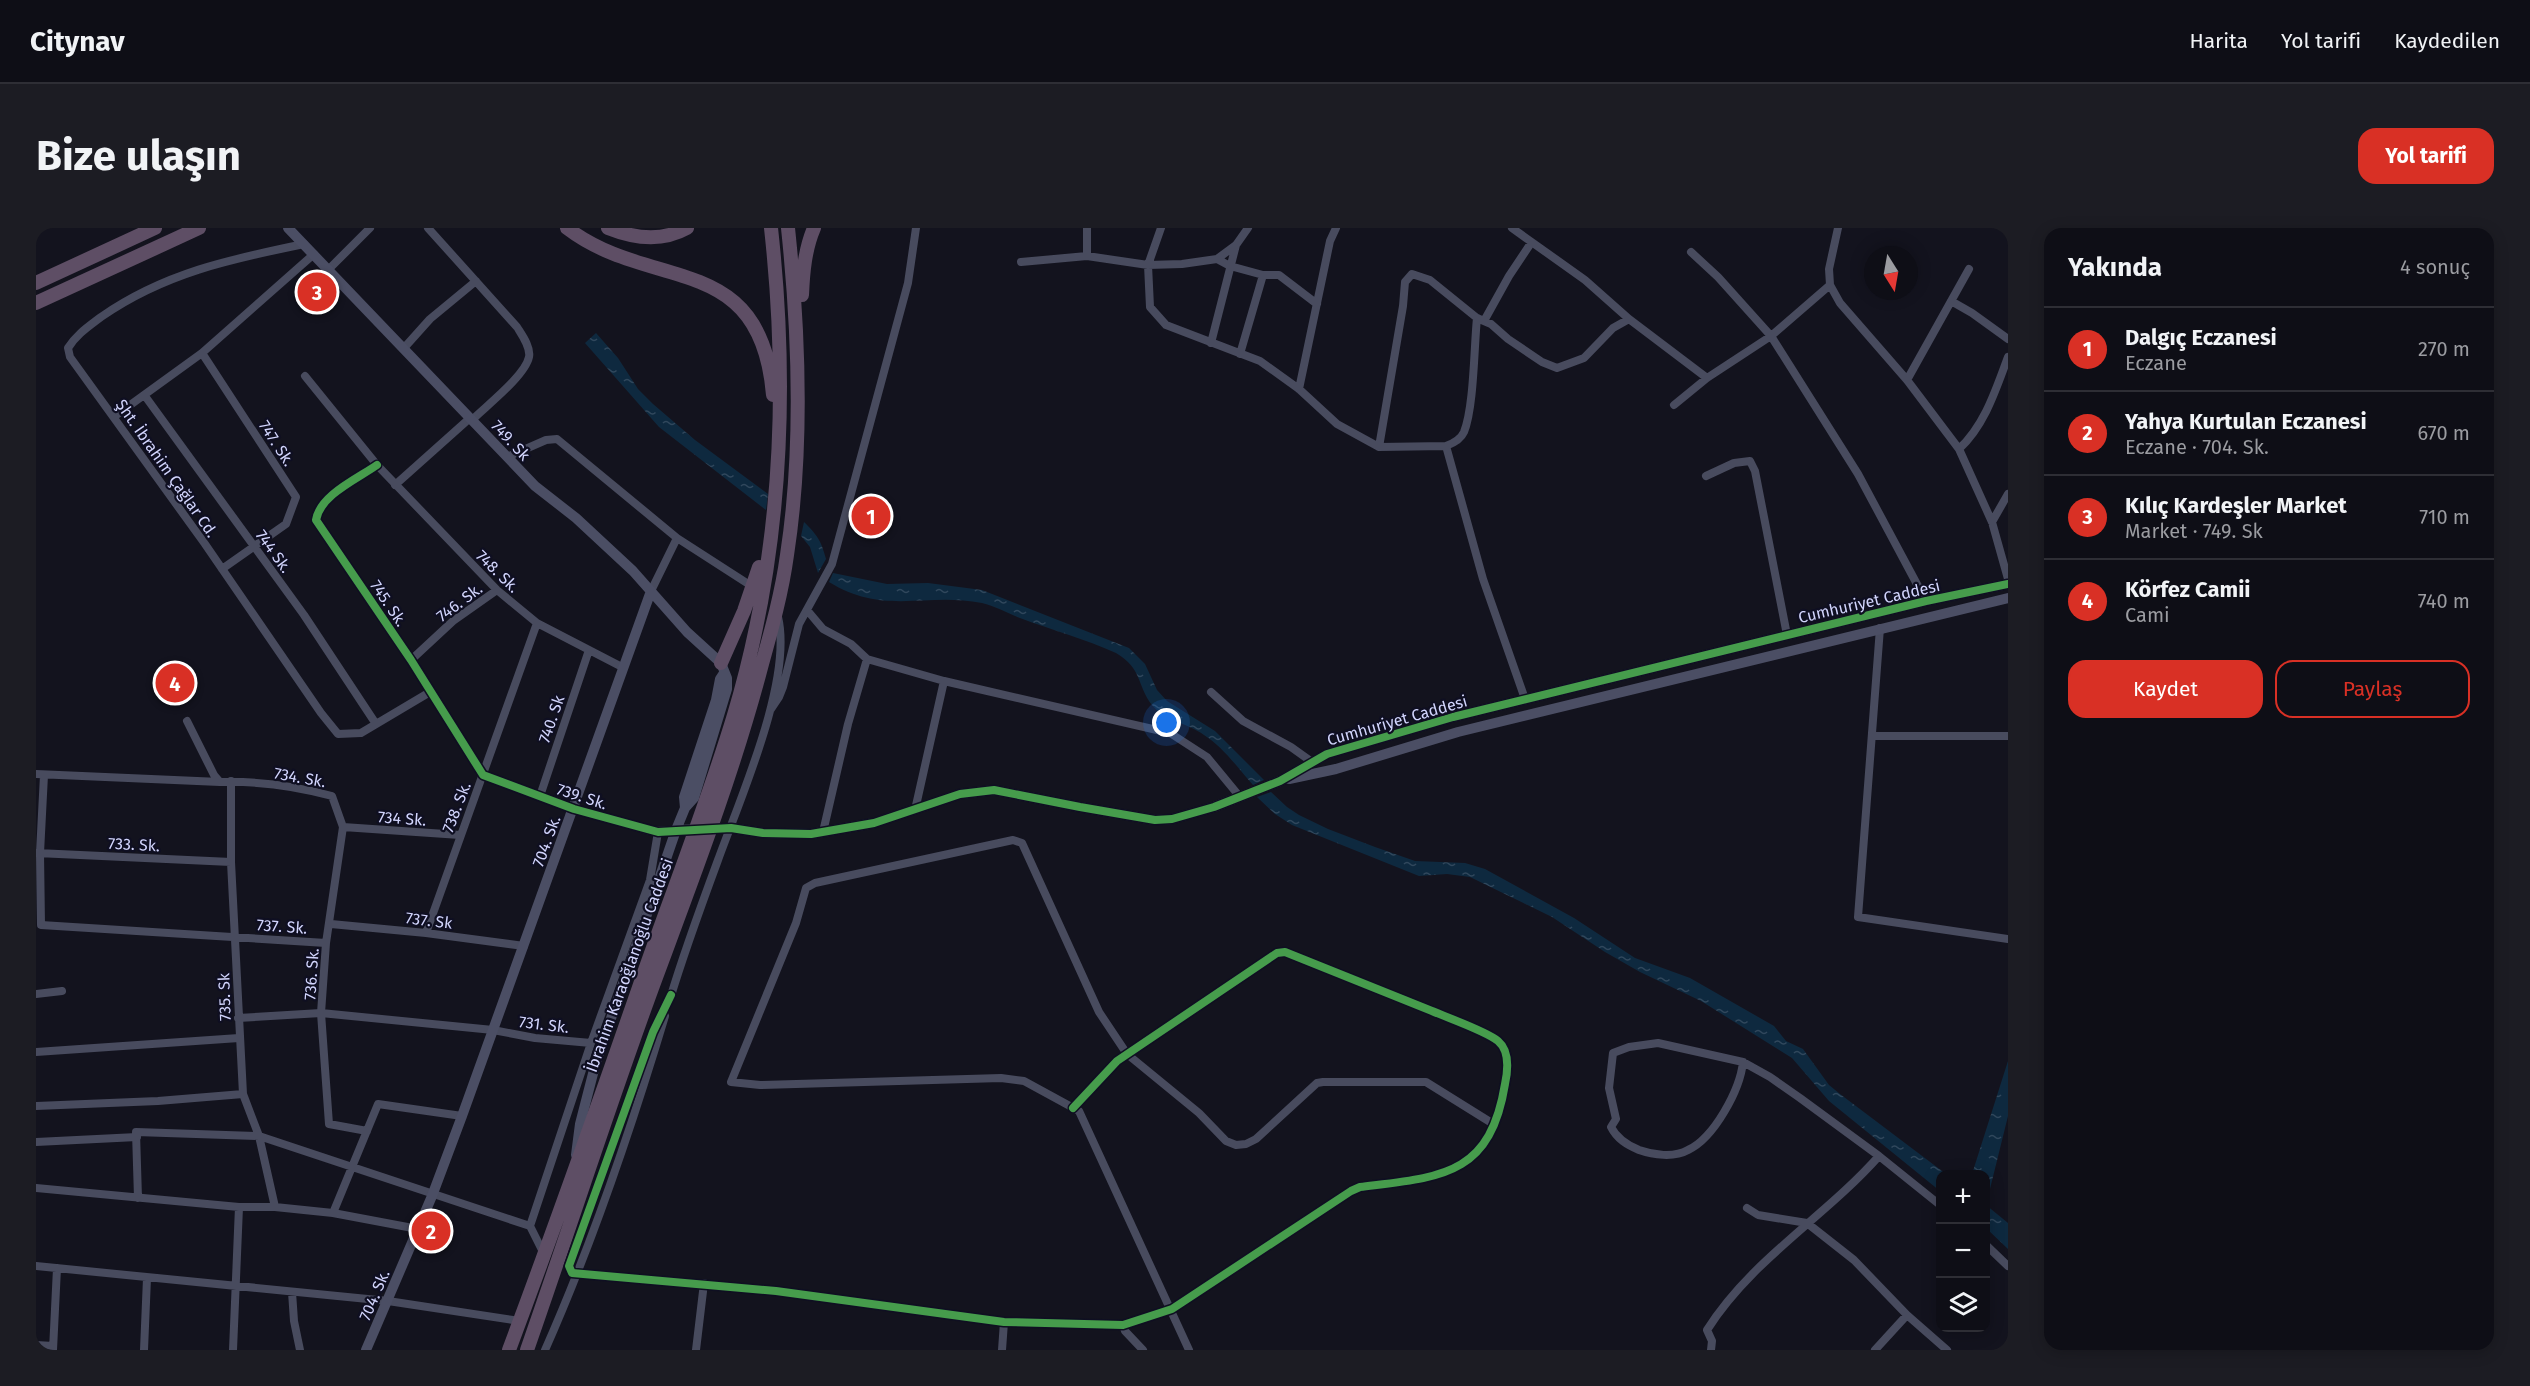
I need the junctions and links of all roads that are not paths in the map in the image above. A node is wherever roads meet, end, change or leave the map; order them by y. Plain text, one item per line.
1 (155, 228) edge
2 (199, 228) edge
3 (288, 228) edge
4 (370, 228) edge
5 (428, 228) edge
6 (567, 228) edge
7 (608, 228) edge
8 (687, 228) edge
9 (771, 228) edge
10 (788, 228) edge
11 (814, 228) edge
12 (916, 228) edge
13 (1087, 228) edge
14 (1161, 228) edge
15 (1248, 228) edge
16 (1336, 228) edge
17 (1512, 228) edge
18 (1838, 228) edge
19 (1531, 243) junction
20 (304, 244) junction
21 (1236, 245) junction
22 (1691, 252) dead end
23 (314, 254) junction
24 (1087, 256) junction
25 (1217, 259) junction
26 (1021, 262) dead end
27 (1148, 265) junction
28 (1230, 266) junction
29 (329, 269) junction
30 (1969, 269) dead end
31 (1263, 275) junction
32 (476, 281) junction
33 (36, 283) edge
34 (1830, 285) junction
35 (1951, 301) junction
36 (36, 303) edge
37 (1317, 304) junction
38 (1629, 319) junction
39 (1480, 320) junction
40 (1771, 336) junction
41 (2008, 339) edge
42 (1211, 343) junction
43 (404, 348) junction
44 (1240, 354) junction
45 (199, 355) junction
46 (2008, 357) edge
47 (305, 376) dead end
48 (1707, 378) junction
49 (1907, 380) junction
50 (1299, 389) junction
51 (145, 396) junction
52 (797, 396) junction
53 (1674, 405) dead end
54 (115, 416) junction
55 (471, 419) junction
56 (1446, 446) junction
57 (1379, 447) junction
58 (1959, 449) junction
59 (778, 453) junction
60 (507, 457) junction
61 (377, 465) junction
62 (1706, 476) dead end
63 (395, 485) junction
64 (2008, 494) edge
65 (1992, 522) junction
66 (677, 538) junction
67 (770, 544) junction
68 (254, 546) junction
69 (222, 569) junction
70 (2008, 579) edge
71 (2008, 584) edge
72 (753, 587) junction
73 (497, 590) junction
74 (651, 591) junction
75 (2008, 598) edge
76 (1926, 601) junction
77 (807, 610) junction
78 (776, 611) junction
79 (537, 623) junction
80 (1880, 628) junction
81 (1787, 635) junction
82 (589, 650) junction
83 (867, 659) junction
84 (411, 660) junction
85 (622, 667) junction
86 (723, 668) junction
87 (944, 681) junction
88 (430, 692) junction
89 (1211, 692) dead end
90 (1525, 699) junction
91 (768, 712) junction
92 (187, 721) dead end
93 (376, 724) junction
94 (1872, 736) junction
95 (2008, 736) edge
96 (1312, 762) junction
97 (40, 774) edge
98 (483, 775) junction
99 (1280, 781) junction
100 (220, 782) junction
101 (231, 782) junction
102 (540, 796) junction
103 (1240, 797) junction
104 (574, 809) junction
105 (915, 810) junction
106 (343, 827) junction
107 (731, 828) junction
108 (676, 830) junction
109 (658, 832) junction
110 (823, 832) junction
111 (460, 835) junction
112 (38, 853) edge
113 (231, 862) junction
114 (331, 924) junction
115 (426, 933) junction
116 (236, 936) junction
117 (2008, 939) edge
118 (326, 943) junction
119 (524, 946) junction
120 (62, 991) dead end
121 (36, 994) edge
122 (671, 995) junction
123 (321, 1013) junction
124 (238, 1018) junction
125 (493, 1030) junction
126 (239, 1038) junction
127 (591, 1043) junction
128 (36, 1052) edge
129 (1127, 1054) junction
130 (1743, 1062) junction
131 (243, 1094) junction
132 (36, 1106) edge
133 (1073, 1108) junction
134 (462, 1116) junction
135 (1495, 1125) junction
136 (367, 1131) junction
137 (259, 1136) junction
138 (137, 1137) junction
139 (36, 1142) edge
140 (614, 1142) junction
141 (624, 1144) junction
142 (1879, 1156) junction
143 (351, 1168) junction
144 (574, 1172) junction
145 (36, 1188) edge
146 (432, 1195) junction
147 (138, 1198) junction
148 (1936, 1201) edge
149 (239, 1207) junction
150 (275, 1207) junction
151 (1747, 1208) dead end
152 (333, 1213) junction
153 (1808, 1223) junction
154 (530, 1226) junction
155 (418, 1229) junction
156 (1990, 1249) edge
157 (544, 1254) junction
158 (36, 1266) edge
159 (2008, 1266) edge
160 (57, 1268) junction
161 (576, 1274) junction
162 (147, 1278) junction
163 (704, 1283) junction
164 (235, 1287) junction
165 (292, 1292) junction
166 (388, 1301) junction
167 (1172, 1309) junction
168 (1907, 1316) junction
169 (520, 1321) junction
170 (1005, 1322) junction
171 (1123, 1325) junction
172 (36, 1345) edge
173 (53, 1348) edge
174 (144, 1350) edge
175 (233, 1350) edge
176 (300, 1350) edge
177 (366, 1350) edge
178 (509, 1350) edge
179 (526, 1350) edge
180 (544, 1350) edge
181 (696, 1350) edge
182 (1002, 1350) edge
183 (1143, 1350) edge
184 (1189, 1350) edge
185 (1711, 1350) edge
186 (1875, 1350) edge
187 (1947, 1350) edge

1 - 33 highway
2 - 36 highway
3 - 20 street, 749. Sk
4 - 29 street
5 - 32 street
6 - 59 highway
7 - 8 highway
9 - 59 highway, İbrahim Karaoğlanoğlu Caddesi
10 - 52 highway, İbrahim Karaoğlanoğlu Caddesi
11 - 52 highway
12 - 77 street
13 - 24 street
14 - 27 street
15 - 21 street
16 - 37 street
17 - 19 street
18 - 34 street
19 - 38 street
19 - 39 street
20 - 23 street, 749. Sk
20 - 54 street, Şht. İbrahim Çağlar Cd.
21 - 25 street
21 - 28 street
22 - 40 street
23 - 29 street, 749. Sk
23 - 45 street
24 - 26 street
24 - 27 street
25 - 27 street
25 - 28 street
27 - 42 street
28 - 31 street
28 - 42 street
29 - 43 street, 749. Sk
30 - 35 street
31 - 37 street
31 - 44 street
32 - 43 street
32 - 55 street
34 - 40 street
34 - 49 street
35 - 41 street
35 - 49 street
37 - 50 street
38 - 39 street
38 - 48 street
39 - 56 street
39 - 57 street
40 - 48 street
40 - 76 street
42 - 44 street
43 - 55 street, 749. Sk
44 - 50 street
45 - 51 street
45 - 68 street, 747. Sk.
46 - 58 street
47 - 61 street, 748. Sk.
48 - 53 street
49 - 58 street
50 - 57 street
51 - 54 street
51 - 68 street, 744 Sk.
52 - 78 highway, İbrahim Karaoğlanoğlu Caddesi
54 - 69 street, Şht. İbrahim Çağlar Cd.
55 - 60 street, 749. Sk
55 - 63 street
56 - 57 street
56 - 90 street
58 - 65 street
59 - 67 highway, İbrahim Karaoğlanoğlu Caddesi
60 - 66 street
60 - 74 street, 749. Sk
61 - 63 street, 748. Sk.
61 - 84 street, 745. Sk.
62 - 81 street
63 - 73 street, 748. Sk.
64 - 65 street
65 - 70 street
66 - 72 street
66 - 74 street, 704. Sk.
67 - 72 highway
67 - 144 highway, İbrahim Karaoğlanoğlu Caddesi
68 - 69 street
68 - 93 street, 744 Sk.
69 - 93 street, Şht. İbrahim Çağlar Cd.
71 - 76 street, Cumhuriyet Caddesi
72 - 86 highway
73 - 79 street, 748. Sk.
73 - 84 street, 746. Sk.
74 - 85 street, 704. Sk.
74 - 86 street, 749. Sk
75 - 80 street
76 - 81 street, Cumhuriyet Caddesi
77 - 83 street
77 - 91 street
78 - 91 street
78 - 179 highway, İbrahim Karaoğlanoğlu Caddesi
79 - 82 street, 748. Sk.
79 - 98 street, 738. Sk.
80 - 94 street
80 - 99 street
81 - 90 street, Cumhuriyet Caddesi
82 - 85 street, 748. Sk.
82 - 102 street, 740. Sk
83 - 87 street
83 - 110 street
84 - 88 street, 745. Sk.
85 - 104 street, 704. Sk.
86 - 108 street
87 - 103 street
87 - 105 street
88 - 93 street, Şht. İbrahim Çağlar Cd.
88 - 98 street, 745. Sk.
89 - 96 street
90 - 96 street, Cumhuriyet Caddesi
91 - 107 street
92 - 100 street
94 - 95 street
94 - 117 street
96 - 99 street, Cumhuriyet Caddesi
97 - 100 street
97 - 112 street
98 - 102 street, 739. Sk.
98 - 111 street, 738. Sk.
99 - 103 street, Cumhuriyet Caddesi
100 - 101 street
101 - 106 street, 734. Sk.
101 - 113 street, 735. Sk
102 - 104 street, 739. Sk.
103 - 105 street, Cumhuriyet Caddesi
104 - 109 street, 739. Sk.
104 - 119 street, 704. Sk.
105 - 110 street, Cumhuriyet Caddesi
106 - 111 street, 734 Sk.
106 - 114 street, 736. Sk.
107 - 108 street, Cumhuriyet Caddesi
107 - 110 street, Cumhuriyet Caddesi
107 - 122 street
108 - 109 street, 739. Sk.
108 - 144 street
109 - 127 street
111 - 115 street, 738. Sk.
112 - 113 street, 733. Sk.
112 - 116 street, 737. Sk.
113 - 116 street, 735. Sk
114 - 115 street, 737. Sk
114 - 118 street, 736. Sk.
115 - 119 street, 737. Sk
116 - 118 street, 737. Sk.
116 - 124 street, 735. Sk
118 - 123 street, 736. Sk.
119 - 125 street, 704. Sk.
120 - 121 street
122 - 140 street
122 - 141 street
123 - 124 street, 731. Sk.
123 - 125 street, 731. Sk.
123 - 136 street, 736. Sk.
124 - 126 street, 735. Sk
125 - 127 street, 731. Sk.
125 - 134 street, 704. Sk.
126 - 128 street
126 - 131 street, 735. Sk
127 - 154 street
129 - 133 street
129 - 133 street
129 - 135 street
129 - 135 street
130 - 130 street
130 - 142 street
131 - 132 street
131 - 137 street, 735. Sk
133 - 167 street
134 - 136 street
134 - 146 street, 704. Sk.
135 - 167 street
136 - 143 street
137 - 138 street
137 - 143 street
137 - 150 street, 735. Sk
138 - 139 street
138 - 147 street
140 - 141 street
140 - 161 street
141 - 161 street
142 - 148 street
142 - 153 street
143 - 146 street
143 - 152 street
144 - 157 highway, İbrahim Karaoğlanoğlu Caddesi
145 - 147 street
146 - 154 street
146 - 155 street, 704. Sk.
147 - 149 street
149 - 150 street
149 - 164 street
150 - 152 street
151 - 153 street
152 - 155 street
153 - 168 street
153 - 185 street
154 - 157 street
155 - 166 street, 704. Sk.
156 - 159 street
157 - 169 highway, İbrahim Karaoğlanoğlu Caddesi
158 - 160 street
160 - 162 street
160 - 173 street
161 - 163 street
161 - 180 street
162 - 164 street
162 - 174 street
163 - 170 street
163 - 181 street
164 - 165 street
164 - 175 street
165 - 166 street
165 - 176 street
166 - 169 street
166 - 177 street, 704. Sk.
167 - 171 street
167 - 184 street
168 - 186 street
168 - 187 street
169 - 178 highway, İbrahim Karaoğlanoğlu Caddesi
170 - 171 street
170 - 182 street
171 - 183 street
172 - 173 street

